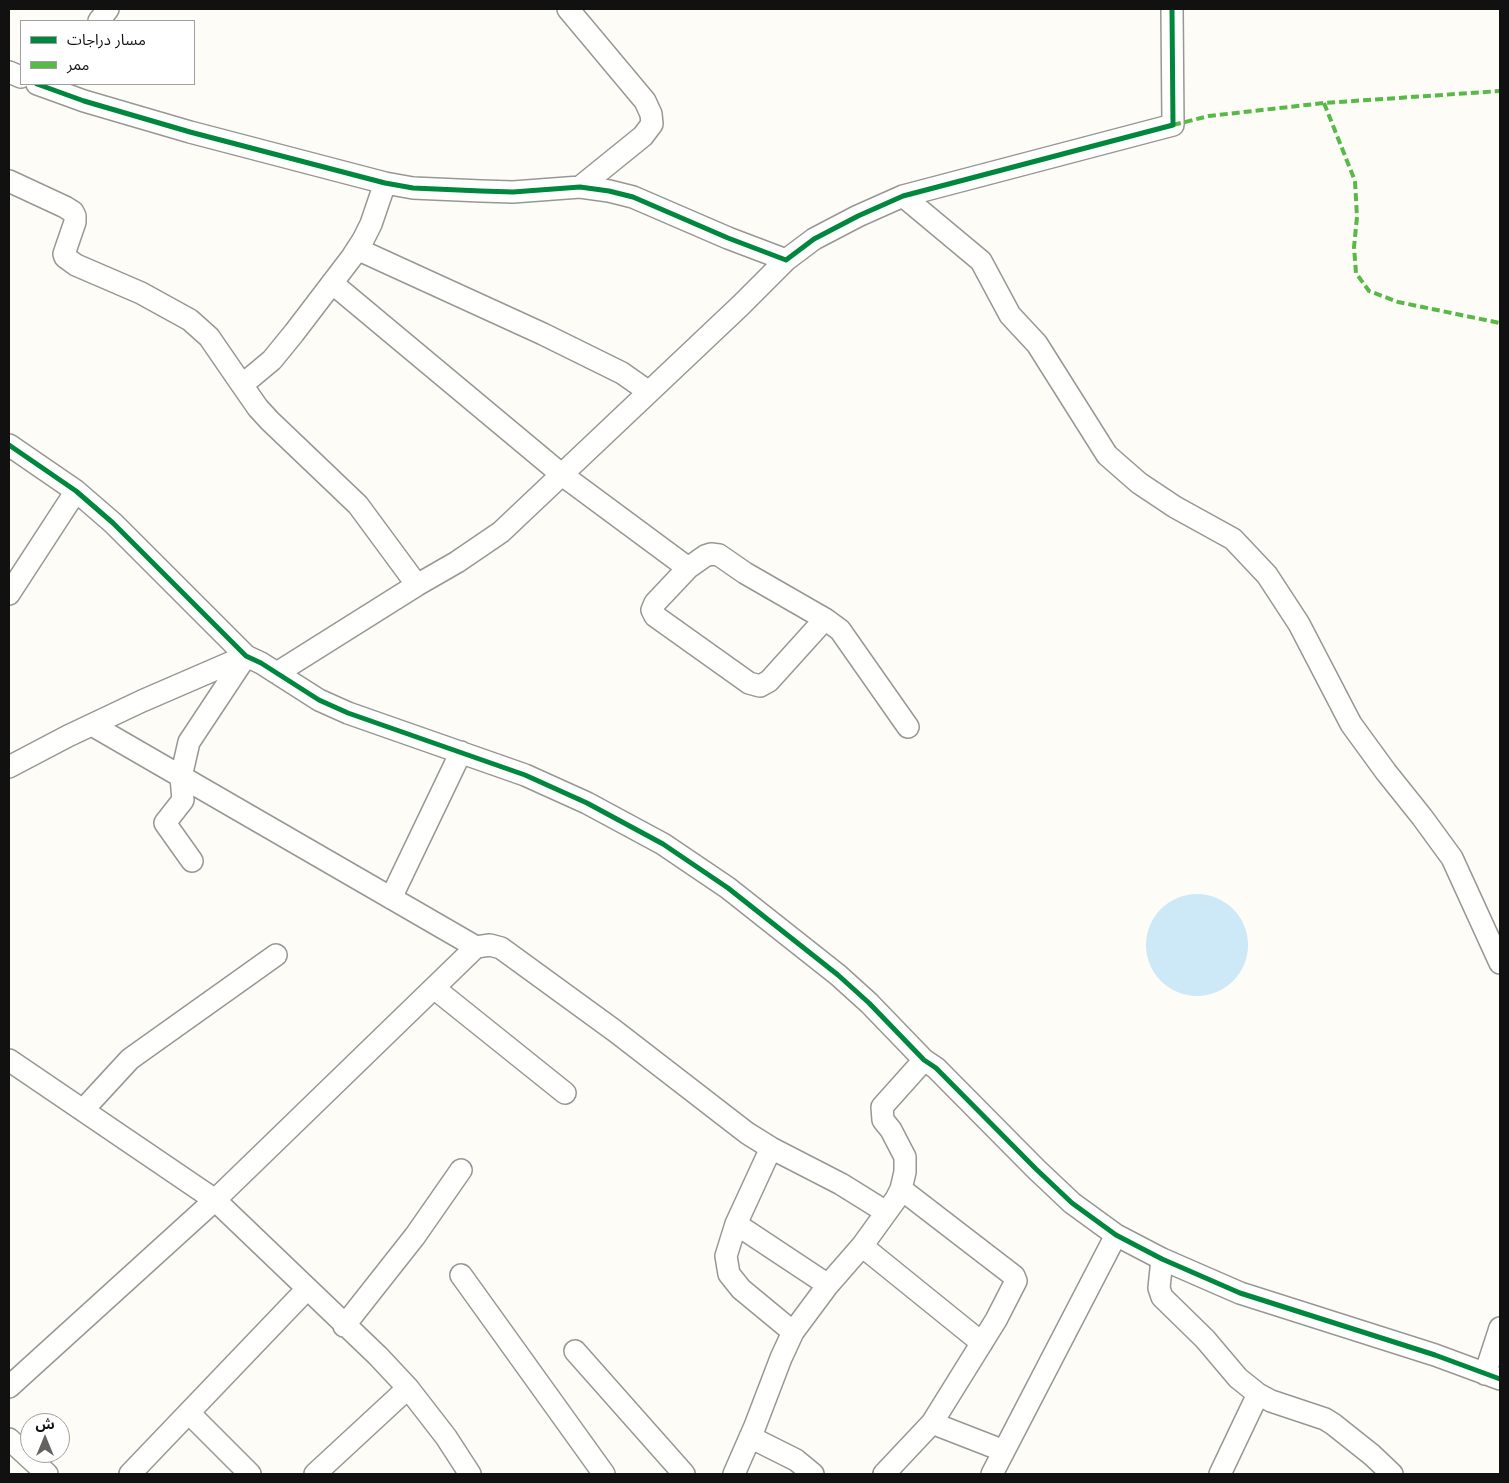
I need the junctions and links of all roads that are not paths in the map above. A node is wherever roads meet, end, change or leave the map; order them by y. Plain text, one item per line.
1 (108, 9) edge
2 (568, 9) edge
3 (1172, 9) edge
4 (100, 20) edge
5 (49, 86) edge
6 (9, 181) edge
7 (385, 183) junction
8 (580, 186) junction
9 (903, 196) junction
10 (357, 249) junction
11 (786, 260) junction
12 (332, 283) junction
13 (242, 385) junction
14 (649, 392) junction
15 (9, 446) edge
16 (561, 474) junction
17 (76, 491) junction
18 (688, 568) junction
19 (417, 585) junction
20 (9, 594) edge
21 (824, 619) junction
22 (246, 656) junction
23 (277, 673) junction
24 (92, 725) junction
25 (908, 727) dead end
26 (461, 752) junction
27 (9, 767) edge
28 (181, 777) junction
29 (192, 861) dead end
30 (391, 898) junction
31 (476, 947) junction
32 (276, 955) dead end
33 (1500, 963) edge
34 (434, 988) junction
35 (9, 1060) edge
36 (924, 1060) junction
37 (565, 1092) dead end
38 (83, 1110) junction
39 (771, 1148) junction
40 (461, 1170) dead end
41 (901, 1189) junction
42 (214, 1200) junction
43 (886, 1212) junction
44 (736, 1224) junction
45 (1116, 1235) junction
46 (862, 1246) junction
47 (1162, 1259) junction
48 (461, 1276) dead end
49 (828, 1285) junction
50 (307, 1289) junction
51 (344, 1326) junction
52 (1500, 1328) edge
53 (793, 1332) junction
54 (982, 1343) junction
55 (574, 1351) dead end
56 (1493, 1376) edge
57 (9, 1387) edge
58 (408, 1388) junction
59 (1258, 1394) junction
60 (189, 1413) junction
61 (932, 1423) junction
62 (750, 1437) junction
63 (9, 1439) edge
64 (1004, 1451) junction
65 (47, 1474) edge
66 (130, 1474) edge
67 (250, 1474) edge
68 (315, 1474) edge
69 (470, 1474) edge
70 (604, 1474) edge
71 (684, 1474) edge
72 (734, 1474) edge
73 (813, 1474) edge
74 (884, 1474) edge
75 (992, 1474) edge
76 (1220, 1474) edge
77 (1392, 1474) edge

1 - 4 street
2 - 8 street
3 - 9 street
5 - 7 street
6 - 13 street
7 - 8 street
7 - 10 street
8 - 11 street
9 - 11 street
9 - 33 street
10 - 12 street
10 - 14 street
11 - 14 street
12 - 13 street
12 - 16 street
13 - 19 street
14 - 16 street
15 - 17 street
16 - 18 street
16 - 19 street
17 - 20 street
17 - 22 street
18 - 21 street
18 - 21 street
19 - 23 street
21 - 25 street
22 - 23 street
22 - 24 street
22 - 28 street
23 - 26 street
24 - 27 street
24 - 28 street
26 - 30 street
26 - 36 street
28 - 29 street
28 - 30 street
30 - 31 street
31 - 34 street
31 - 39 street
32 - 38 street
34 - 37 street
34 - 42 street
35 - 38 street
36 - 41 street
36 - 45 street
38 - 42 street
39 - 43 street
39 - 44 street
40 - 51 street
41 - 43 street
41 - 54 street
42 - 50 street
42 - 57 street
43 - 46 street
44 - 49 street
44 - 53 street
45 - 47 street
45 - 64 street
46 - 49 street
46 - 54 street
47 - 56 street
47 - 59 street
48 - 70 street
49 - 53 street
50 - 51 street
50 - 60 street
51 - 58 street
52 - 56 street
53 - 62 street
54 - 61 street
55 - 71 street
58 - 68 street
58 - 69 street
59 - 76 street
59 - 77 street
60 - 66 street
60 - 67 street
61 - 64 street
61 - 74 street
62 - 72 street
62 - 73 street
63 - 65 street
64 - 75 street

